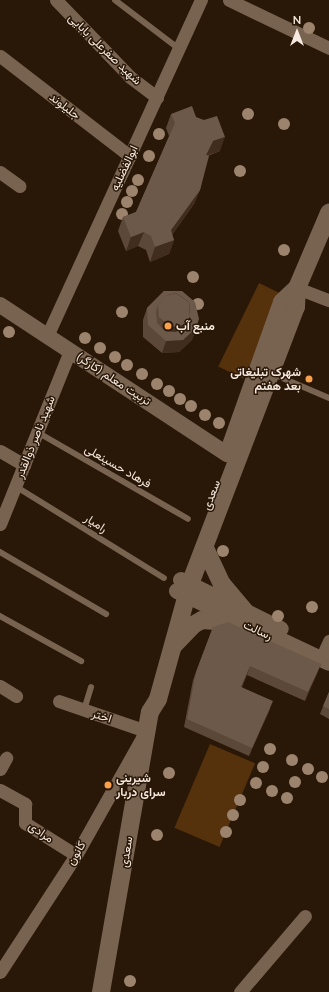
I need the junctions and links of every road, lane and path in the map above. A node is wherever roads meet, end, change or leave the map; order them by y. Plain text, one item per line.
1 (56, 0) edge
2 (115, 0) edge
3 (201, 0) edge
4 (229, 0) edge
5 (329, 48) edge
6 (179, 49) junction
7 (0, 56) edge
8 (157, 96) junction
9 (130, 156) junction
10 (0, 172) edge
11 (19, 186) dead end
12 (329, 213) edge
13 (297, 288) junction
14 (329, 300) edge
15 (0, 305) edge
16 (47, 336) junction
17 (70, 351) junction
18 (271, 373) junction
19 (329, 398) edge
20 (37, 432) junction
21 (0, 451) edge
22 (227, 454) junction
23 (24, 465) junction
24 (15, 486) junction
25 (188, 519) dead end
26 (0, 524) edge
27 (205, 548) junction
28 (0, 552) edge
29 (180, 586) junction
30 (106, 614) dead end
31 (0, 616) edge
32 (244, 617) junction
33 (171, 649) junction
34 (328, 652) edge
35 (81, 661) dead end
36 (0, 686) edge
37 (91, 687) dead end
38 (16, 696) dead end
39 (59, 701) dead end
40 (84, 710) junction
41 (150, 712) junction
42 (146, 731) junction
43 (0, 790) edge
44 (76, 855) junction
45 (305, 916) dead end
46 (0, 972) edge
47 (102, 991) edge
48 (240, 992) edge

1 - 8 street, شهید صفرعلی بابایی
2 - 6 lane
3 - 6 street, ابوالفضلیه
4 - 5 street
6 - 8 street, ابوالفضلیه
7 - 9 street, جلیلوند
8 - 9 street, ابوالفضلیه
9 - 16 street, ابوالفضلیه
10 - 11 street
12 - 13 main road, سعدی
13 - 14 street
13 - 18 main road, سعدی
13 - 22 main road, سعدی
15 - 16 street, تربیت معلم (کارگر)
16 - 17 street, تربیت معلم (کارگر)
17 - 20 street, شهید ناصر ذوالقدر
17 - 22 street, تربیت معلم (کارگر)
18 - 19 lane
18 - 27 main road, سعدی
20 - 23 street, شهید ناصر ذوالقدر
20 - 25 lane, فرهاد حسینعلی
21 - 23 street
22 - 29 main road, سعدی
23 - 24 street, شهید ناصر ذوالقدر
24 - 26 street, شهید ناصر ذوالقدر
24 - 29 lane, رامیار
27 - 29 main road, سعدی
27 - 32 main road
28 - 30 lane
29 - 32 street, رسالت
29 - 33 main road, سعدی
29 - 41 main road, سعدی
31 - 35 lane
32 - 33 main road
32 - 34 street, رسالت
33 - 41 main road, سعدی
36 - 38 street
37 - 40 lane
39 - 40 street, اختر
40 - 42 street, اختر
41 - 42 main road, سعدی
42 - 44 street, کانون
42 - 47 main road, سعدی
43 - 44 street, مرادی
44 - 46 street, کانون
45 - 48 street

